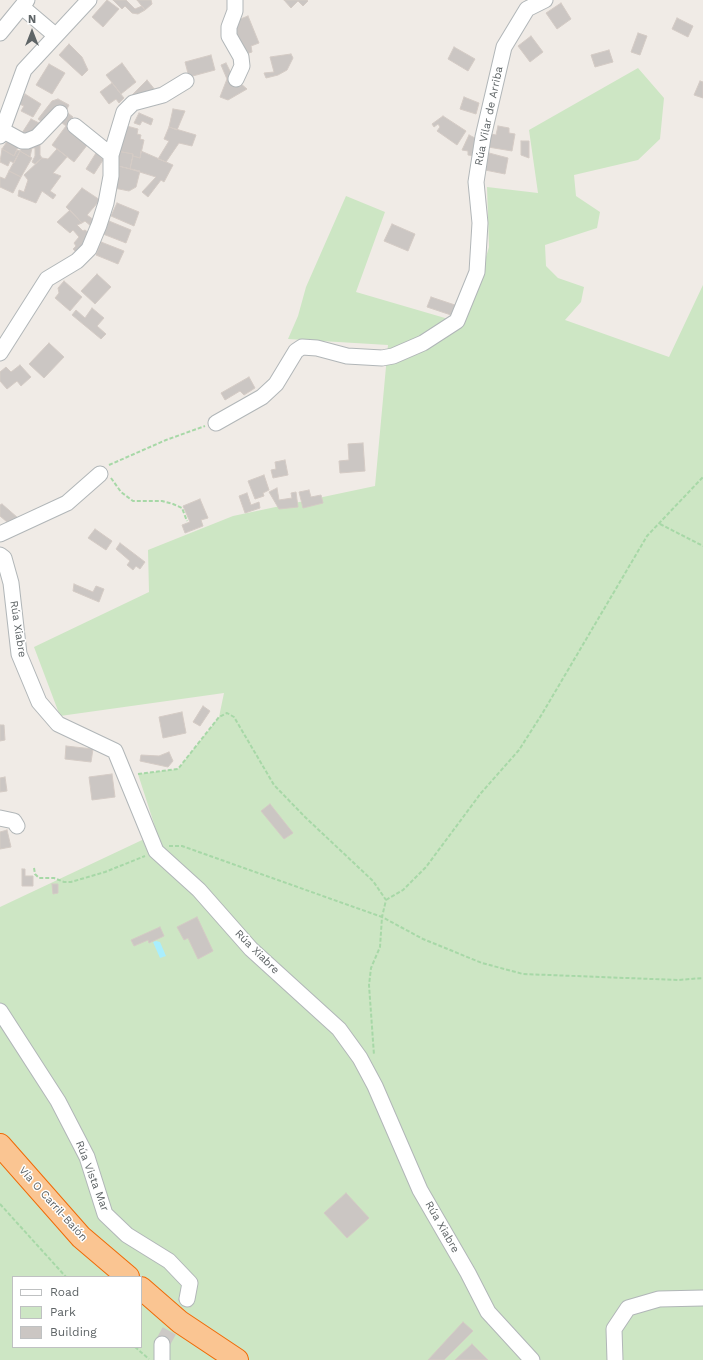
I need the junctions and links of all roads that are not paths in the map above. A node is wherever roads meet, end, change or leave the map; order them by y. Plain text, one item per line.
1 (89, 0) edge
2 (235, 0) edge
3 (545, 0) edge
4 (25, 3) edge
5 (525, 4) edge
6 (0, 33) edge
7 (55, 35) junction
8 (236, 79) dead end
9 (186, 81) dead end
10 (60, 113) dead end
11 (75, 126) dead end
12 (1, 133) edge
13 (111, 155) junction
14 (0, 353) edge
15 (216, 423) road end
16 (100, 474) road end
17 (0, 534) edge
18 (0, 554) edge
19 (0, 818) edge
20 (17, 826) dead end
21 (0, 1011) edge
22 (0, 1145) edge
23 (127, 1276) edge
24 (142, 1289) edge
25 (703, 1298) edge
26 (186, 1299) tunnel mouth
27 (162, 1344) tunnel mouth
28 (162, 1360) edge
29 (237, 1360) edge
30 (532, 1360) edge
31 (615, 1360) edge

1 - 7 street
2 - 8 street
3 - 5 street, Rúa Vilar de Arriba
4 - 6 street
4 - 7 street
5 - 15 street, Rúa Vilar de Arriba
7 - 12 street
9 - 13 street
10 - 12 street
11 - 13 street
13 - 14 street
16 - 17 street
18 - 30 street, Rúa Xiabre
19 - 20 street
21 - 26 street, Rúa Vista Mar
22 - 23 highway, Vía O Carril-Baión
24 - 29 highway
25 - 31 street
27 - 28 street

